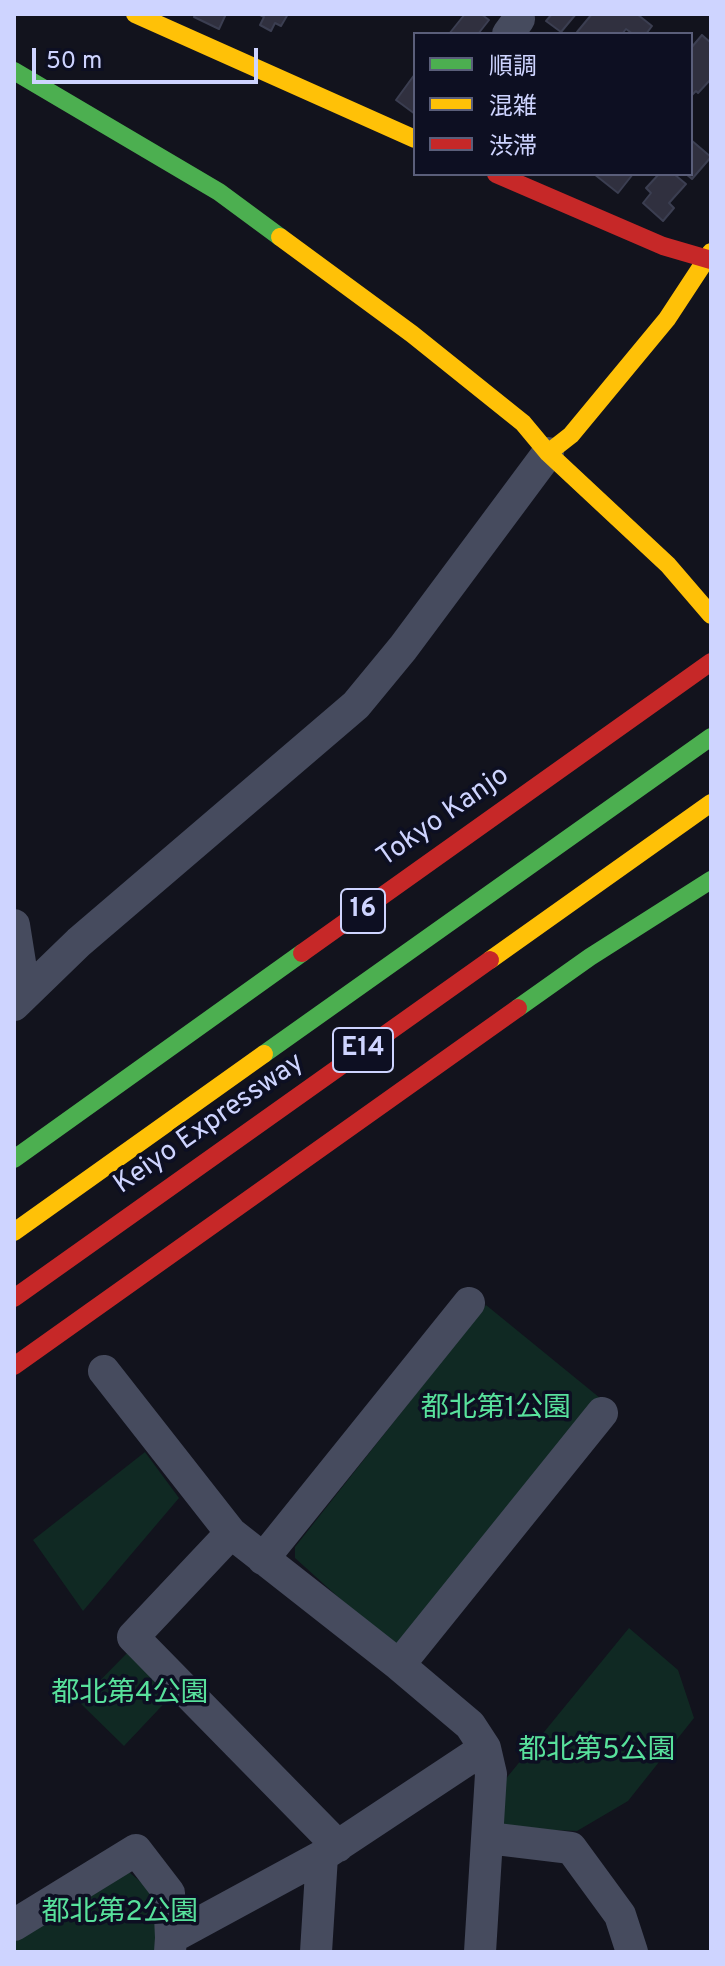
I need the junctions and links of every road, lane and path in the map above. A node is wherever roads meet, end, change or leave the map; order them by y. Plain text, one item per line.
1 (135, 14) edge
2 (14, 71) edge
3 (413, 138) edge
4 (501, 176) edge
5 (710, 257) edge
6 (548, 453) junction
7 (711, 615) edge
8 (711, 662) edge
9 (711, 737) edge
10 (711, 803) edge
11 (711, 880) edge
12 (14, 925) edge
13 (20, 1000) edge
14 (14, 1159) edge
15 (14, 1232) edge
16 (14, 1298) edge
17 (469, 1303) dead end
18 (14, 1366) edge
19 (104, 1371) dead end
20 (602, 1413) dead end
21 (231, 1533) junction
22 (263, 1559) junction
23 (399, 1665) junction
24 (485, 1748) junction
25 (488, 1838) junction
26 (330, 1851) junction
27 (14, 1925) edge
28 (171, 1945) edge
29 (316, 1952) edge
30 (480, 1952) edge
31 (632, 1952) edge

1 - 3 main road
2 - 6 main road
4 - 5 main road
5 - 6 main road
6 - 7 main road
6 - 13 street
8 - 14 main road, Tokyo Kanjo / 16
9 - 15 main road, Keiyo Expressway / E14
10 - 16 main road, Keiyo Expressway / E14
11 - 18 main road
12 - 13 street
17 - 22 street
19 - 21 street
20 - 23 street
21 - 22 street
21 - 26 street
22 - 23 street
23 - 24 street
24 - 25 street
24 - 26 street
25 - 30 street
25 - 31 street
26 - 28 street
26 - 29 street
27 - 28 street

